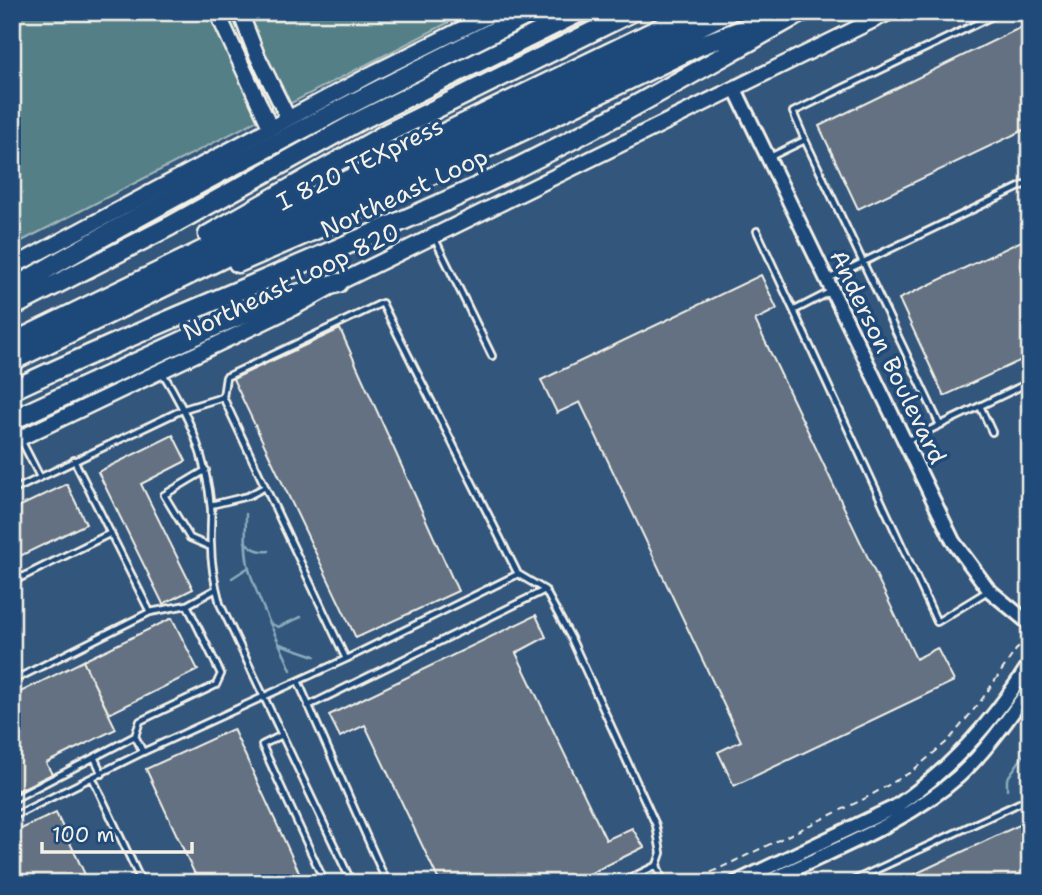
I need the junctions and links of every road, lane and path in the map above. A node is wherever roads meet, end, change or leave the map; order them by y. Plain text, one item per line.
1 (217, 12) edge
2 (240, 12) edge
3 (496, 12) edge
4 (533, 12) edge
5 (580, 12) edge
6 (632, 12) edge
7 (693, 12) edge
8 (729, 12) edge
9 (794, 12) edge
10 (802, 12) edge
11 (878, 12) edge
12 (890, 12) edge
13 (1001, 12) edge
14 (247, 30) junction
15 (844, 33) junction
16 (229, 39) junction
17 (735, 89) junction
18 (288, 118) junction
19 (270, 127) junction
20 (805, 140) junction
21 (769, 157) junction
22 (1030, 182) edge
23 (757, 230) dead end
24 (433, 236) junction
25 (863, 263) junction
26 (12, 267) edge
27 (194, 272) junction
28 (338, 283) junction
29 (830, 285) junction
30 (12, 289) edge
31 (12, 307) edge
32 (795, 310) junction
33 (12, 332) edge
34 (12, 342) edge
35 (492, 356) dead end
36 (12, 361) edge
37 (162, 371) junction
38 (1030, 382) edge
39 (12, 390) edge
40 (223, 397) junction
41 (980, 406) junction
42 (184, 409) junction
43 (12, 420) edge
44 (940, 425) junction
45 (992, 432) dead end
46 (16, 440) edge
47 (905, 442) junction
48 (74, 460) junction
49 (206, 470) junction
50 (40, 477) junction
51 (265, 487) junction
52 (12, 491) edge
53 (211, 505) junction
54 (111, 533) junction
55 (211, 547) junction
56 (518, 574) junction
57 (12, 582) edge
58 (216, 589) junction
59 (545, 590) junction
60 (989, 590) junction
61 (187, 606) junction
62 (150, 612) junction
63 (1030, 624) edge
64 (1030, 630) edge
65 (346, 659) junction
66 (1030, 663) edge
67 (12, 681) edge
68 (298, 681) junction
69 (1030, 688) edge
70 (264, 697) junction
71 (308, 706) junction
72 (282, 735) junction
73 (135, 736) junction
74 (143, 752) junction
75 (95, 759) junction
76 (102, 774) junction
77 (93, 779) junction
78 (1030, 798) edge
79 (12, 800) edge
80 (12, 817) edge
81 (657, 865) junction
82 (142, 883) edge
83 (325, 883) edge
84 (352, 883) edge
85 (387, 883) edge
86 (620, 883) edge
87 (663, 883) edge
88 (689, 883) edge
89 (735, 883) edge
90 (766, 883) edge
91 (848, 883) edge

1 - 16 main road
2 - 14 main road
3 - 18 main road
4 - 30 highway
5 - 31 highway
6 - 33 highway
7 - 34 highway, I 820 TEXpress
8 - 27 highway, I 820 TEXpress
9 - 27 highway
10 - 39 highway, Northeast Loop
11 - 15 main road
12 - 15 main road, Northeast Loop 820
13 - 20 lane
14 - 16 main road
14 - 18 main road
15 - 17 main road, Northeast Loop 820
16 - 19 main road
17 - 21 street, Anderson Boulevard
17 - 24 main road, Northeast Loop 820
18 - 19 main road
19 - 26 main road
20 - 21 lane
20 - 25 lane
21 - 29 street, Anderson Boulevard
22 - 25 lane
23 - 32 lane
24 - 28 main road, Northeast Loop 820
24 - 35 lane
25 - 29 lane
25 - 44 lane
27 - 36 highway, I 820 TEXpress
28 - 37 main road, Northeast Loop 820
28 - 43 highway
29 - 32 lane
29 - 47 street, Anderson Boulevard
32 - 60 lane
37 - 42 lane
37 - 46 main road, Northeast Loop 820
38 - 41 lane
40 - 42 lane
40 - 51 lane
40 - 56 lane
41 - 44 lane
41 - 45 lane
42 - 48 lane
42 - 49 lane
44 - 47 lane
46 - 50 lane
47 - 60 street, Anderson Boulevard
48 - 50 lane
48 - 54 lane
49 - 53 lane
49 - 55 lane
50 - 52 lane
51 - 53 lane
51 - 65 lane
53 - 55 lane
54 - 57 lane
54 - 62 lane
55 - 58 lane
56 - 59 lane
56 - 65 lane
58 - 61 lane
58 - 70 lane
59 - 71 lane
59 - 81 lane
60 - 63 street, Anderson Boulevard
61 - 62 lane
61 - 73 lane
62 - 67 lane
64 - 88 path
65 - 68 lane
66 - 89 street
68 - 70 lane
68 - 71 lane
69 - 90 street
70 - 72 lane
70 - 74 lane
71 - 85 lane
72 - 83 lane
72 - 84 lane
73 - 74 lane
73 - 75 lane
74 - 76 lane
75 - 76 lane
75 - 79 lane
76 - 77 lane
77 - 80 lane
77 - 82 lane
78 - 91 lane
81 - 86 lane
81 - 87 lane

